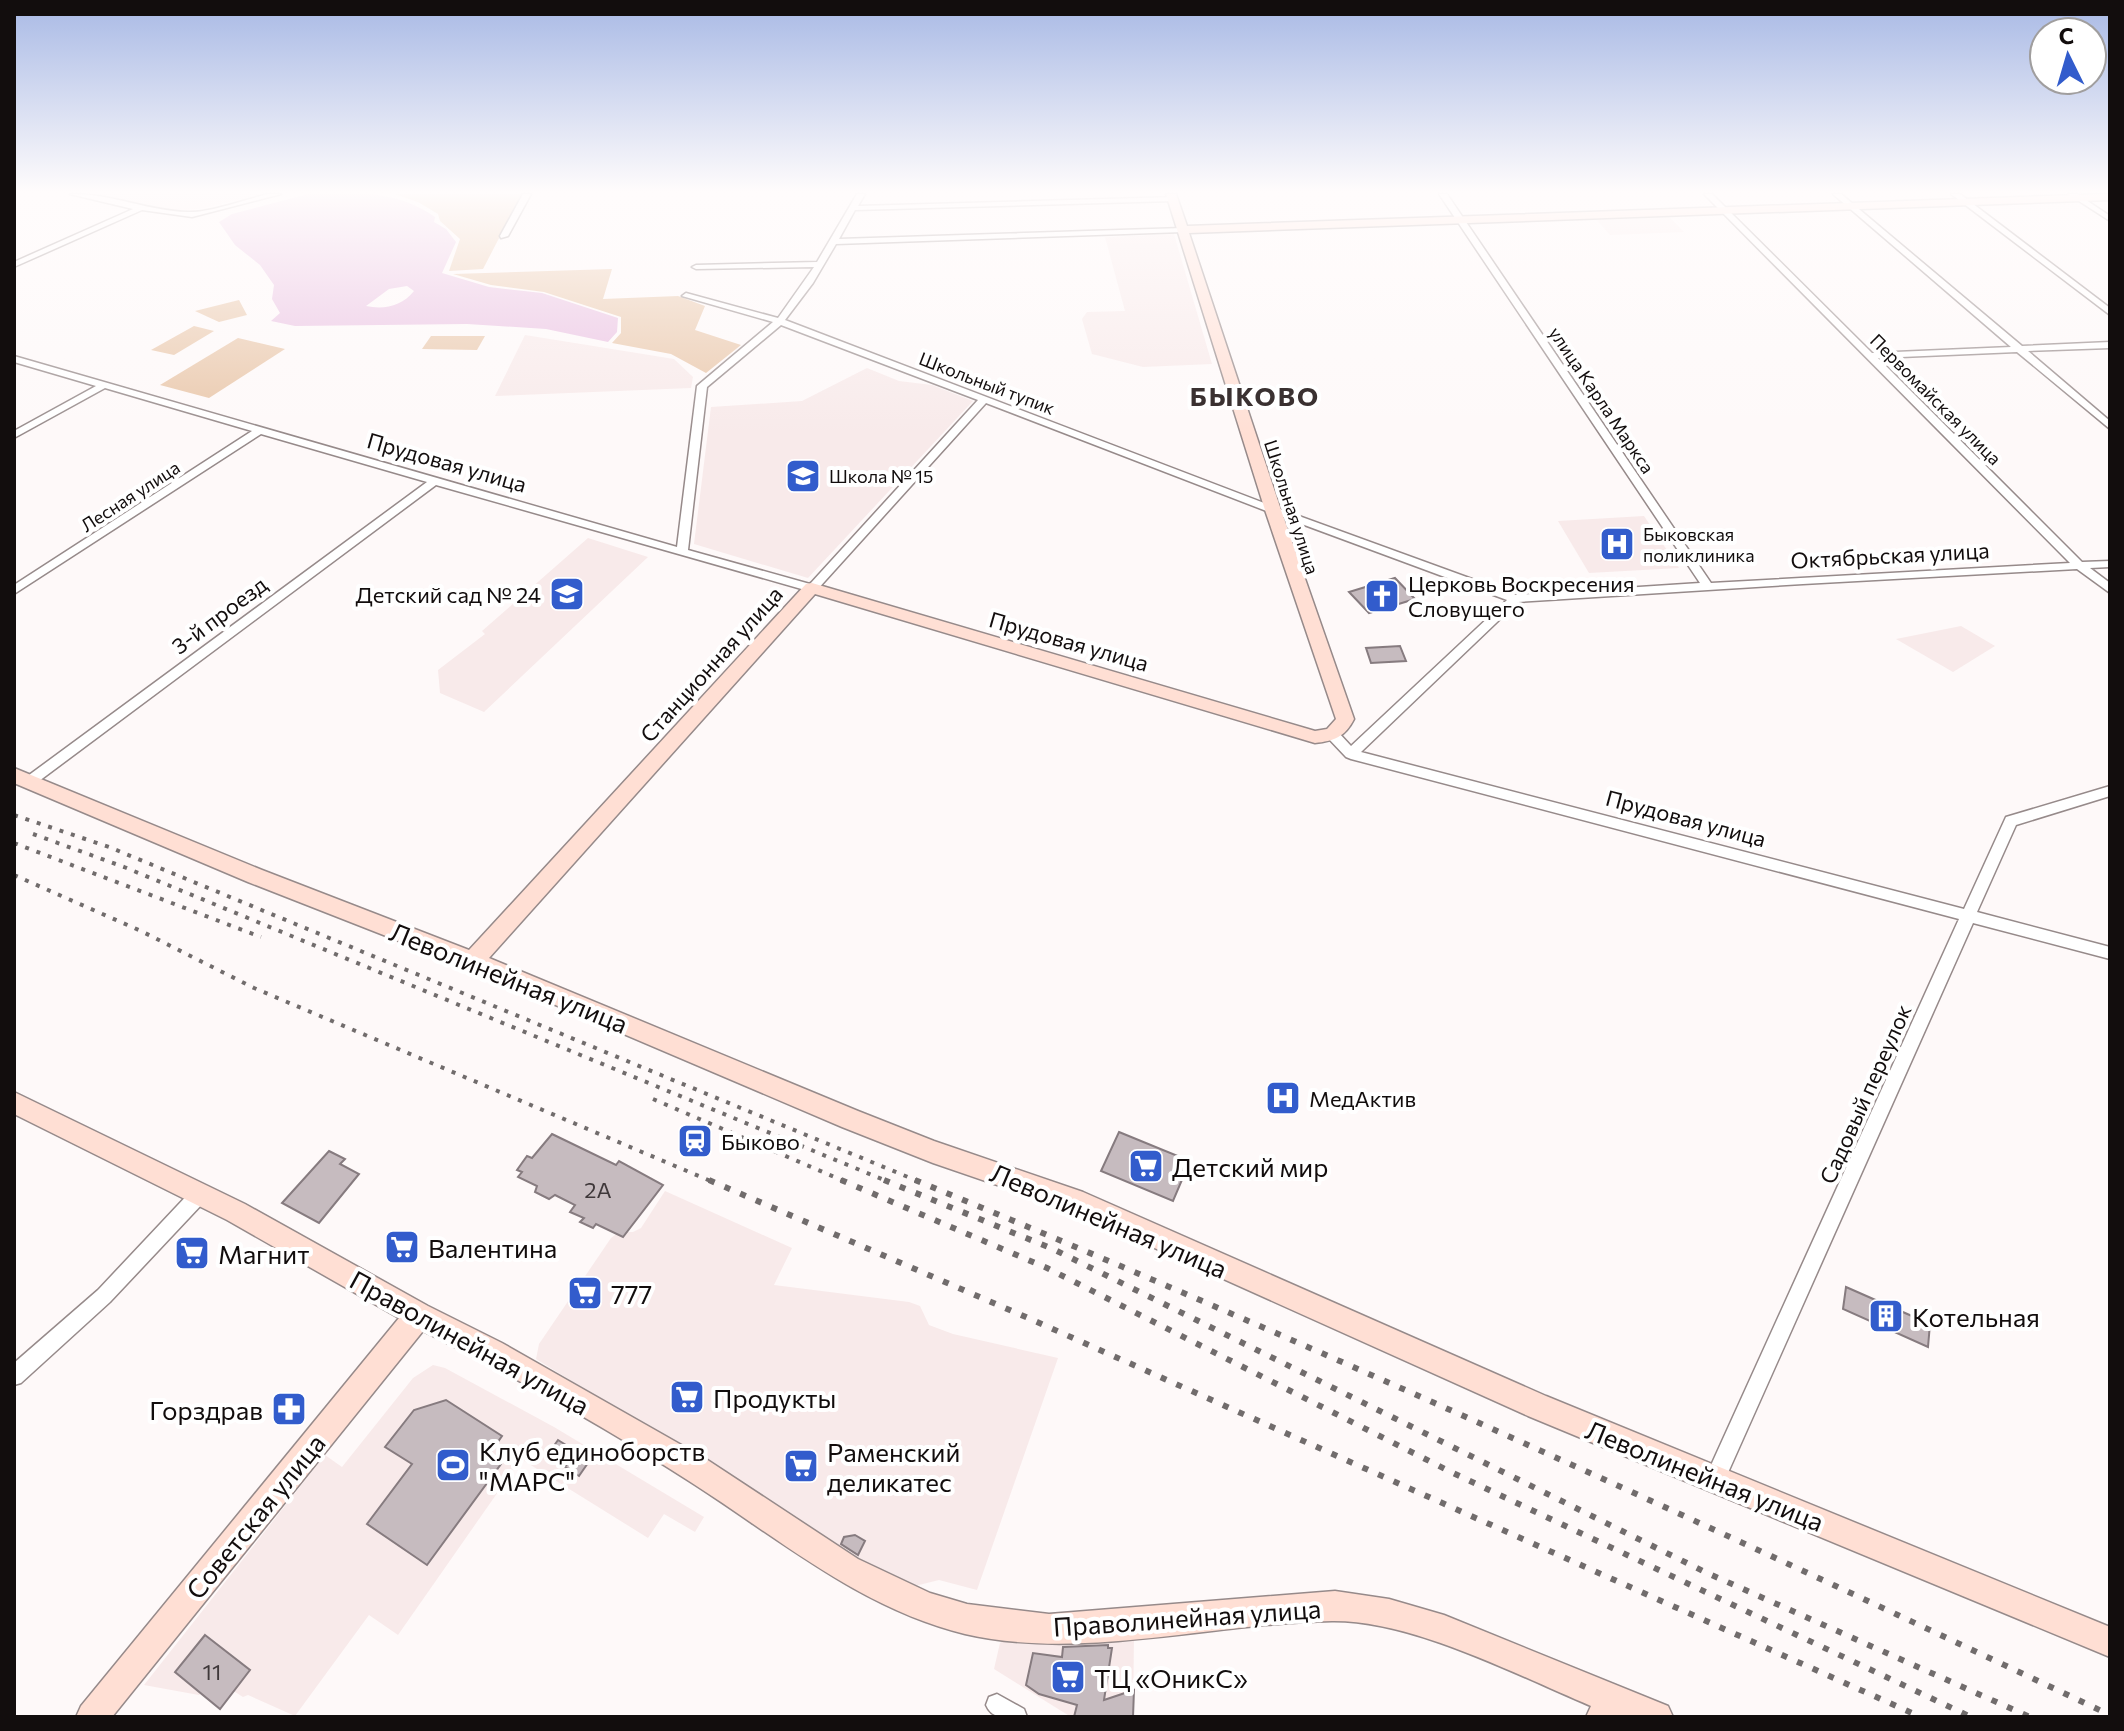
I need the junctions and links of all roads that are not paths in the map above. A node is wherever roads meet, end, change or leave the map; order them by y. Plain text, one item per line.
1 (813, 275) edge
2 (1197, 275) edge
3 (1497, 275) edge
4 (1789, 275) edge
5 (1932, 275) edge
6 (2061, 275) edge
7 (686, 296) dead end
8 (2110, 312) edge
9 (780, 321) junction
10 (2110, 345) edge
11 (2019, 349) junction
12 (1870, 356) junction
13 (15, 360) edge
14 (104, 385) junction
15 (985, 399) junction
16 (2110, 426) edge
17 (262, 429) junction
18 (14, 435) edge
19 (432, 483) junction
20 (1273, 510) junction
21 (682, 550) junction
22 (2110, 564) edge
23 (2080, 566) junction
24 (1707, 585) junction
25 (812, 588) junction
26 (2110, 589) edge
27 (14, 590) edge
28 (1515, 599) junction
29 (1333, 735) junction
30 (1351, 754) junction
31 (22, 778) edge
32 (2110, 791) edge
33 (1970, 916) junction
34 (2110, 953) edge
35 (473, 961) junction
36 (14, 1102) edge
37 (199, 1195) junction
38 (419, 1315) junction
39 (14, 1376) edge
40 (1715, 1479) junction
41 (2110, 1642) edge
42 (1607, 1707) edge
43 (92, 1717) edge
44 (1657, 1717) edge

1 - 9 street
2 - 20 main road, Школьная улица
3 - 24 street, улица Карла Маркса
4 - 12 street, Первомайская улица
5 - 11 street
6 - 8 street
7 - 9 street, Школьный тупик
9 - 15 street, Школьный тупик
9 - 21 street
10 - 11 street
11 - 12 street
11 - 16 street
12 - 23 street, Первомайская улица
13 - 14 street, Прудовая улица
14 - 17 street, Прудовая улица
14 - 18 street
15 - 20 street, Школьный тупик
15 - 25 street, Станционная улица
17 - 19 street, Прудовая улица
17 - 27 street, Лесная улица
19 - 21 street, Прудовая улица
19 - 31 street, 3-й проезд
20 - 28 street, Школьный тупик
20 - 29 main road, Школьная улица
21 - 25 street, Прудовая улица
22 - 23 street, Октябрьская улица
23 - 24 street, Октябрьская улица
23 - 26 street, Первомайская улица
24 - 28 street, Октябрьская улица
25 - 29 main road, Прудовая улица
25 - 35 main road, Станционная улица
28 - 30 street
29 - 30 street
30 - 33 street, Прудовая улица
31 - 35 main road, Леволинейная улица
32 - 33 street, Садовый переулок
33 - 34 street, Прудовая улица
33 - 40 street, Садовый переулок
35 - 40 main road, Леволинейная улица
36 - 37 main road, Праволинейная улица
37 - 38 main road, Праволинейная улица
37 - 39 street
38 - 42 main road, Праволинейная улица
38 - 43 main road, Советская улица
40 - 41 main road, Леволинейная улица
42 - 44 main road, Праволинейная улица

